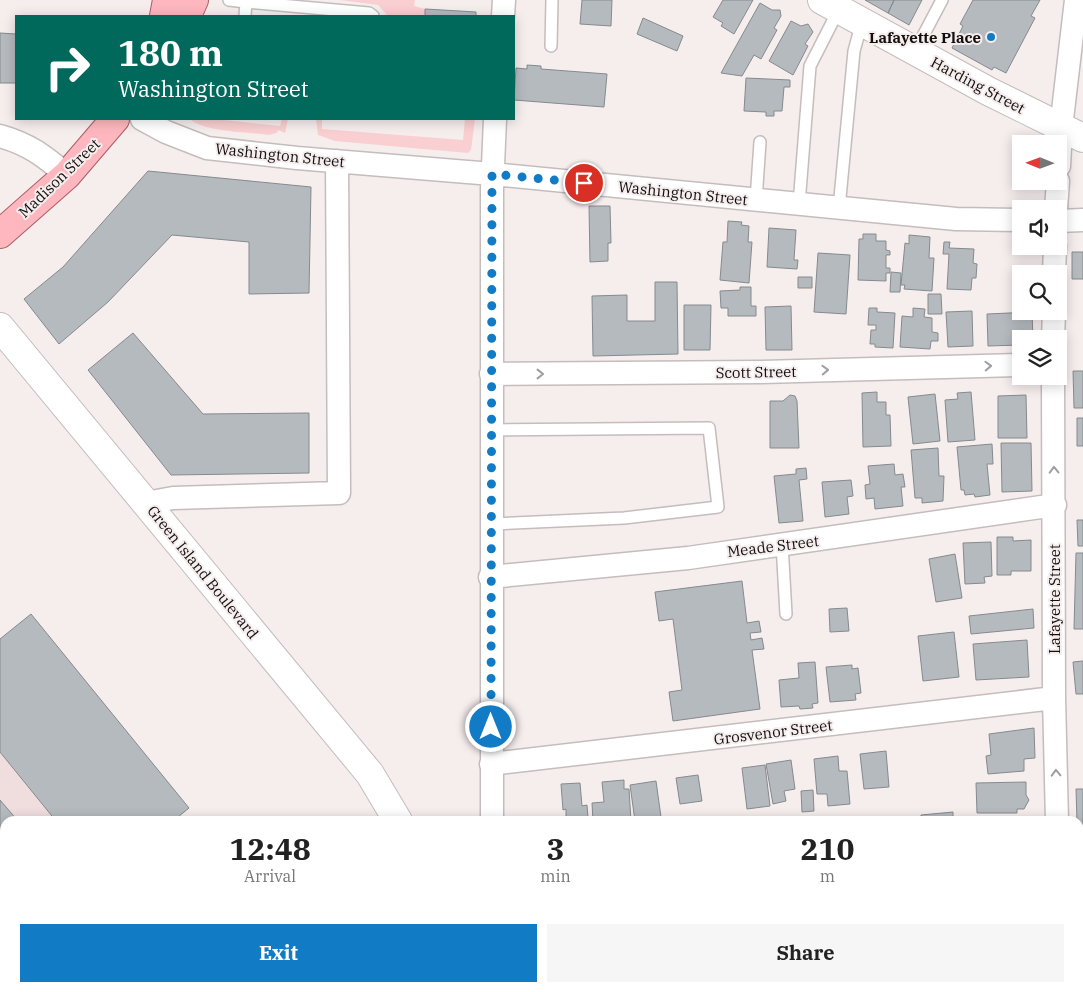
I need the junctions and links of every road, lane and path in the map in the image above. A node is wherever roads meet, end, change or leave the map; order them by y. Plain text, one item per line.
1 (167, 0) edge
2 (194, 0) edge
3 (229, 0) edge
4 (504, 0) edge
5 (552, 0) edge
6 (942, 0) edge
7 (1076, 0) edge
8 (246, 2) junction
9 (841, 10) edge
10 (164, 15) edge
11 (184, 15) edge
12 (245, 15) edge
13 (372, 15) edge
14 (503, 15) edge
15 (551, 46) dead end
16 (915, 51) junction
17 (114, 120) edge
18 (144, 120) edge
19 (495, 120) edge
20 (1072, 133) edge
21 (0, 136) edge
22 (760, 142) dead end
23 (337, 162) junction
24 (492, 174) junction
25 (67, 176) junction
26 (756, 200) junction
27 (799, 204) junction
28 (839, 208) junction
29 (1012, 220) edge
30 (1083, 220) edge
31 (1067, 221) edge
32 (0, 234) edge
33 (0, 327) edge
34 (1012, 365) edge
35 (492, 374) junction
36 (1053, 385) edge
37 (491, 430) junction
38 (146, 503) junction
39 (1054, 505) junction
40 (490, 524) junction
41 (782, 544) junction
42 (490, 577) junction
43 (786, 614) dead end
44 (1054, 698) junction
45 (491, 764) junction
46 (395, 816) edge
47 (492, 816) edge
48 (1057, 816) edge

1 - 10 main road
2 - 11 main road
3 - 8 lane
4 - 14 street
5 - 15 lane
6 - 16 lane
7 - 20 street
8 - 12 lane
8 - 13 lane
9 - 16 street, Harding Street
9 - 27 lane
9 - 28 lane
16 - 20 street, Harding Street
17 - 25 main road, Madison Street
18 - 23 street, Washington Street
19 - 24 street
21 - 25 street
22 - 26 lane
23 - 24 street, Washington Street
23 - 38 street
24 - 26 street, Washington Street
24 - 35 street
25 - 32 main road, Madison Street
26 - 27 street, Washington Street
27 - 28 street, Washington Street
28 - 29 street, Washington Street
30 - 31 street
33 - 38 street, Green Island Boulevard
35 -> 34 street, Scott Street
35 - 37 street
39 -> 36 street, Lafayette Street
37 - 40 street
37 - 40 lane
38 - 46 street, Green Island Boulevard
39 - 41 street, Meade Street
39 - 44 street, Lafayette Street
40 - 42 street
41 - 42 street, Meade Street
41 - 43 lane
42 - 45 street
44 - 45 street, Grosvenor Street
48 -> 44 street, Lafayette Street
45 - 47 street

